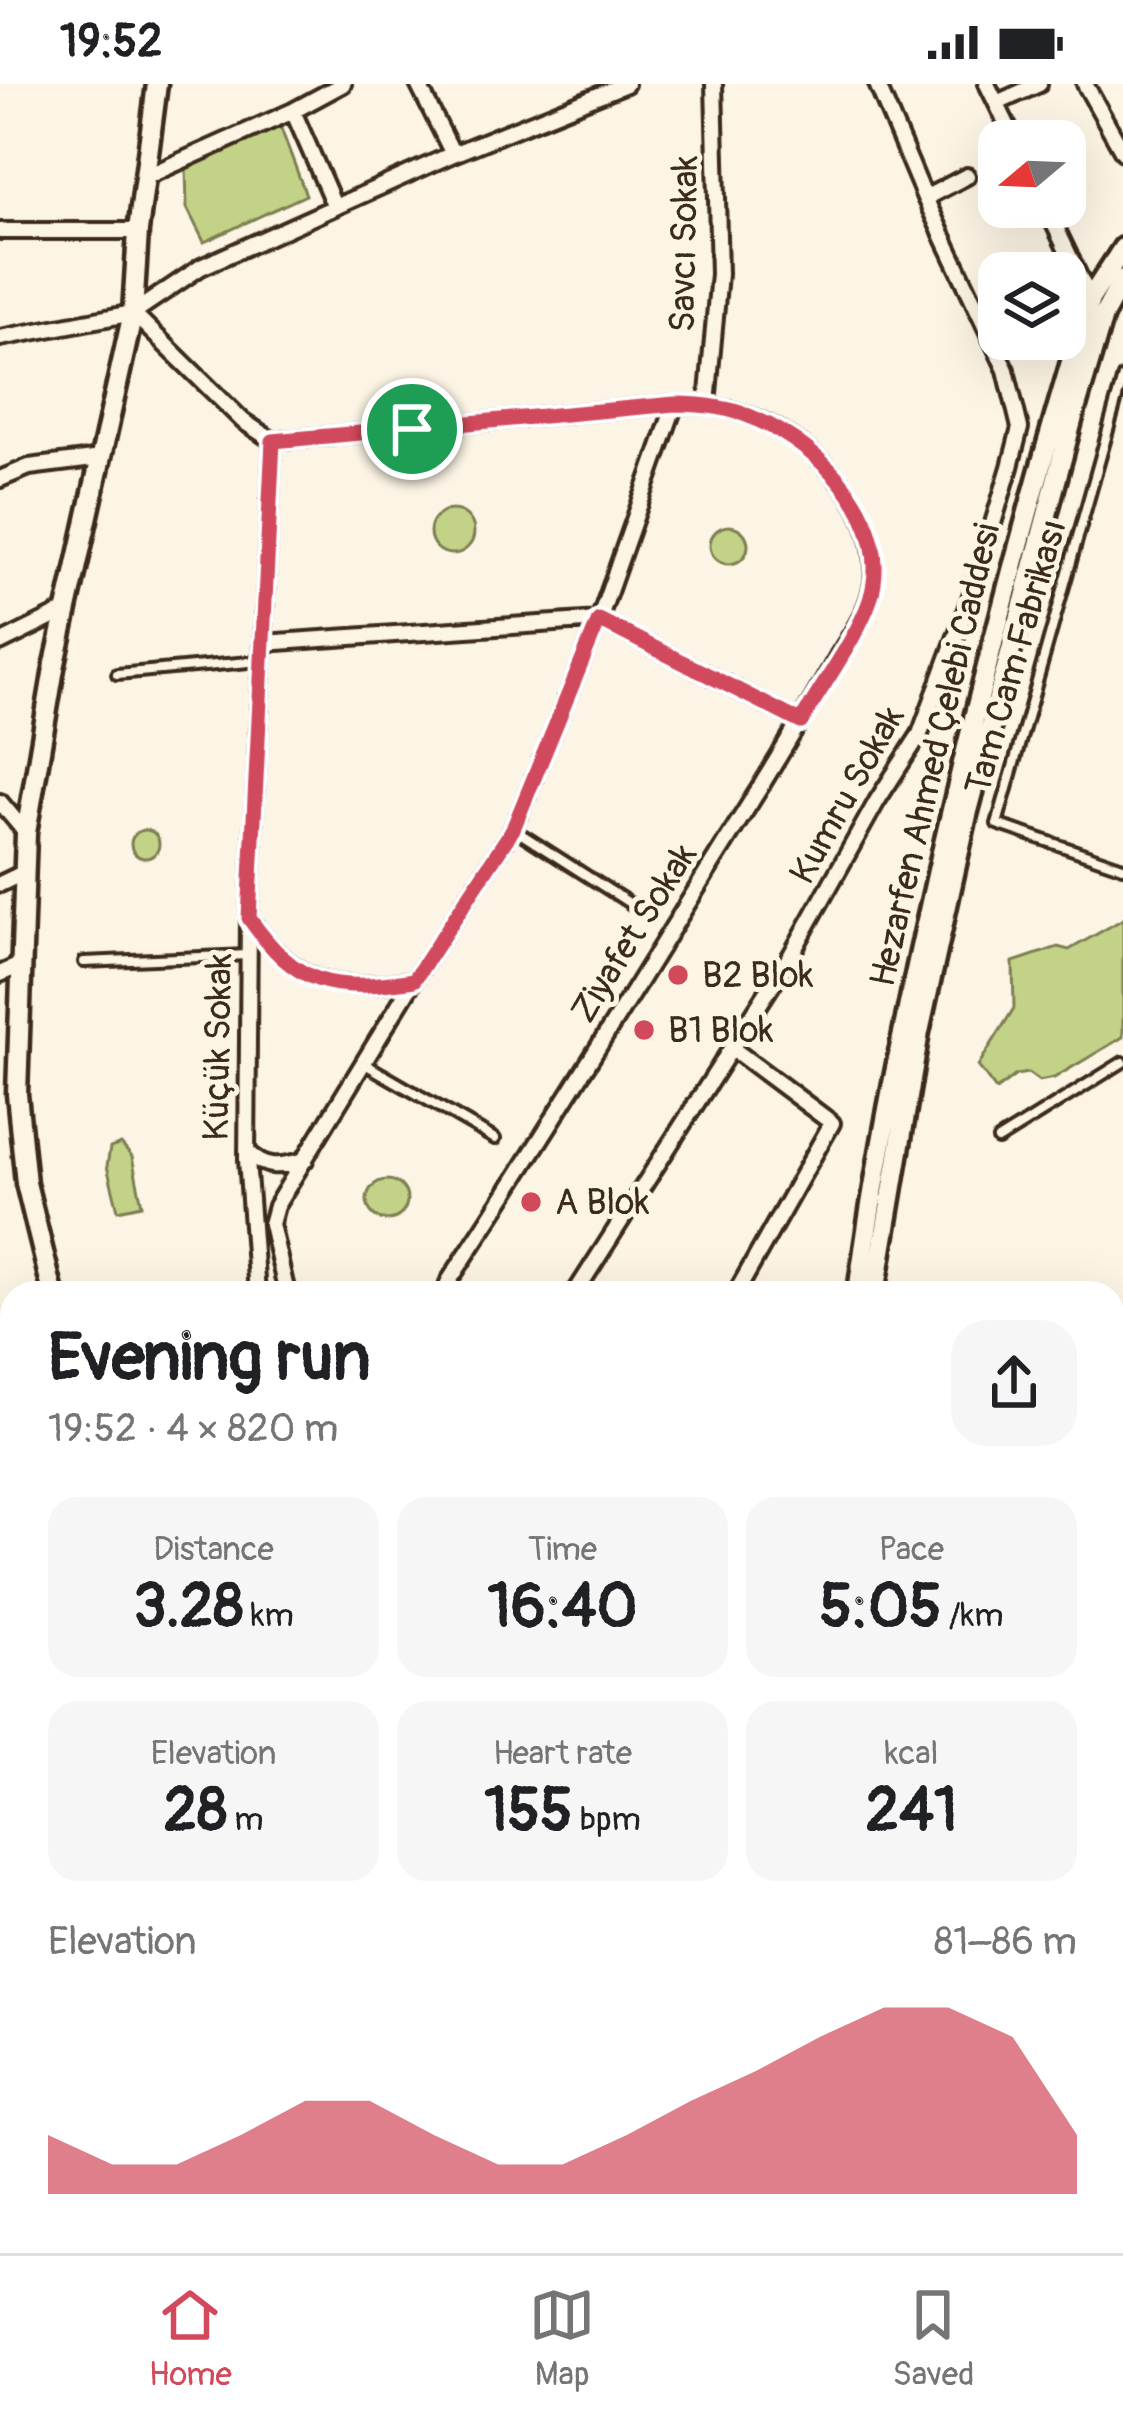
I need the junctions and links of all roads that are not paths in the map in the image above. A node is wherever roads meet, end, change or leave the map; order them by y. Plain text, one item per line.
1 (157, 84) edge
2 (343, 84) edge
3 (418, 84) edge
4 (626, 84) edge
5 (714, 84) edge
6 (877, 84) edge
7 (987, 84) edge
8 (1039, 84) edge
9 (1085, 84) edge
10 (997, 104) junction
11 (293, 111) junction
12 (1005, 120) edge
13 (1123, 152) edge
14 (453, 154) junction
15 (967, 176) dead end
16 (143, 178) junction
17 (925, 198) junction
18 (335, 207) junction
19 (1056, 228) edge
20 (0, 231) edge
21 (138, 231) junction
22 (1123, 248) edge
23 (1123, 279) edge
24 (1090, 299) junction
25 (134, 313) junction
26 (1103, 316) junction
27 (0, 338) edge
28 (1123, 377) edge
29 (675, 404) junction
30 (707, 404) junction
31 (273, 441) junction
32 (101, 458) junction
33 (0, 479) edge
34 (67, 610) junction
35 (599, 620) junction
36 (0, 643) edge
37 (262, 643) junction
38 (262, 660) junction
39 (117, 674) dead end
40 (801, 722) junction
41 (0, 802) edge
42 (513, 829) junction
43 (26, 832) junction
44 (1123, 867) edge
45 (23, 873) junction
46 (0, 884) edge
47 (645, 913) dead end
48 (249, 918) junction
49 (249, 955) junction
50 (83, 962) dead end
51 (20, 965) junction
52 (0, 974) edge
53 (414, 980) junction
54 (733, 1049) junction
55 (1123, 1062) edge
56 (365, 1064) junction
57 (495, 1139) dead end
58 (998, 1140) dead end
59 (247, 1150) junction
60 (305, 1160) junction
61 (50, 1281) edge
62 (256, 1281) edge
63 (284, 1281) edge
64 (449, 1281) edge
65 (583, 1281) edge
66 (743, 1281) edge
67 (860, 1281) edge
68 (877, 1281) edge

1 - 16 street
2 - 11 street
3 - 14 street
4 - 14 street
5 - 30 street, Savcı Sokak
6 - 17 street, Kumru Sokak
7 - 10 street
8 - 10 street
9 - 13 street
10 - 12 street
11 - 16 street
11 - 18 street
14 - 18 street
15 - 17 street
16 - 21 street
17 - 54 street, Kumru Sokak
18 - 25 street
19 - 24 street
20 - 21 street
21 - 25 street
22 - 24 street, Hezarfen Ahmed Çelebi Caddesi
23 - 26 street, Hezarfen Ahmed Çelebi Caddesi
24 - 26 street
24 - 67 street, Hezarfen Ahmed Çelebi Caddesi
25 - 27 street
25 - 31 street
25 - 32 street
26 - 68 street, Hezarfen Ahmed Çelebi Caddesi
28 - 44 lane, Tam Cam Fabrikası
29 - 30 street
29 - 31 street
29 - 35 street
30 - 40 street, Ziyafet Sokak
31 - 37 street, Küçük Sokak
32 - 33 street
32 - 34 street
34 - 36 street
34 - 43 street
35 - 37 street
35 - 40 street
35 - 42 street
37 - 38 street, Küçük Sokak
38 - 39 lane
38 - 48 street, Küçük Sokak
40 - 64 street, Ziyafet Sokak
41 - 43 street
42 - 47 lane
42 - 53 street
43 - 45 street
45 - 46 street
45 - 51 street
48 - 49 street, Küçük Sokak
48 - 53 street
49 - 50 lane
49 - 59 street, Küçük Sokak
51 - 52 street
51 - 61 street
53 - 56 street
54 - 65 street, Kumru Sokak
54 - 66 street
55 - 58 lane
56 - 57 lane
56 - 60 street
59 - 60 street
59 - 62 street, Küçük Sokak
60 - 63 street

